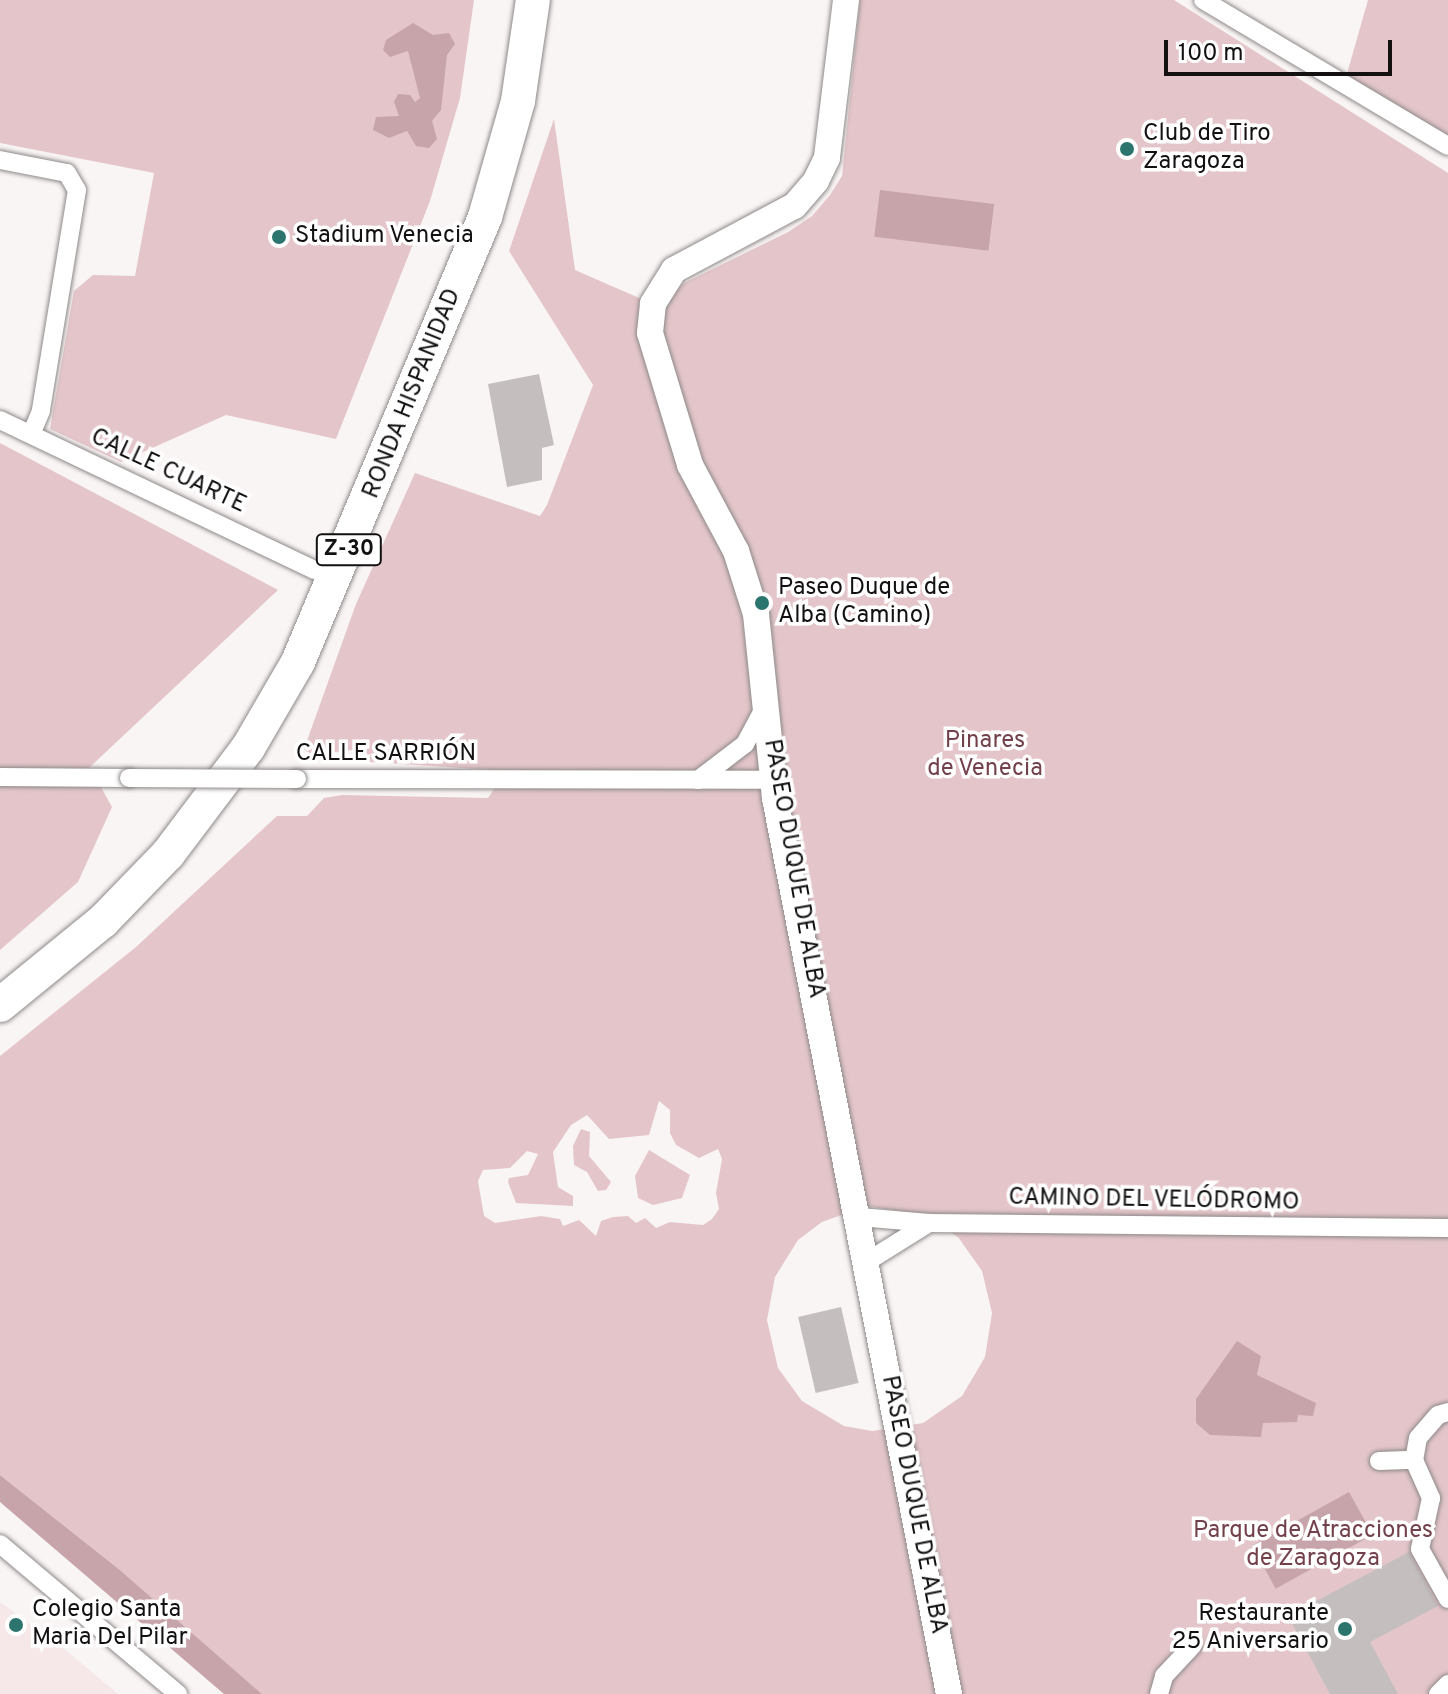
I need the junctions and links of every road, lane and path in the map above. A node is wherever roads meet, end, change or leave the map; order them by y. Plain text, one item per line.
1 (510, 0) edge
2 (533, 0) edge
3 (846, 0) edge
4 (1203, 0) edge
5 (1448, 146) edge
6 (0, 160) edge
7 (0, 420) edge
8 (31, 434) junction
9 (327, 570) junction
10 (765, 699) junction
11 (0, 777) edge
12 (698, 780) junction
13 (772, 780) junction
14 (0, 977) edge
15 (0, 1005) edge
16 (860, 1217) junction
17 (929, 1223) junction
18 (1448, 1228) edge
19 (868, 1261) junction
20 (1448, 1412) edge
21 (1414, 1460) junction
22 (1379, 1461) dead end
23 (0, 1544) edge
24 (1448, 1599) edge
25 (1193, 1645) dead end
26 (1448, 1684) edge
27 (178, 1694) edge
28 (949, 1694) edge
29 (1159, 1694) edge
30 (1438, 1694) edge

1 - 9 highway, RONDA HISPANIDAD / Z-30
2 - 9 highway, RONDA HISPANIDAD / Z-30
3 - 10 street, PASEO DUQUE DE ALBA
4 - 5 street
6 - 8 street
7 - 8 street, CALLE CUARTE
8 - 9 street, CALLE CUARTE
9 - 14 highway, RONDA HISPANIDAD / Z-30
9 - 15 highway, RONDA HISPANIDAD / Z-30
10 - 12 street
10 - 13 street, PASEO DUQUE DE ALBA
11 - 12 street, CALLE SARRIÓN, bridge
12 - 13 street, CALLE SARRIÓN
13 - 16 street, PASEO DUQUE DE ALBA
16 - 17 street, CAMINO DEL VELÓDROMO
16 - 19 street, PASEO DUQUE DE ALBA
17 - 18 street, CAMINO DEL VELÓDROMO
17 - 19 street
19 - 28 street, PASEO DUQUE DE ALBA
20 - 21 street
21 - 22 street
21 - 24 street
23 - 27 street
25 - 29 street
26 - 30 street

